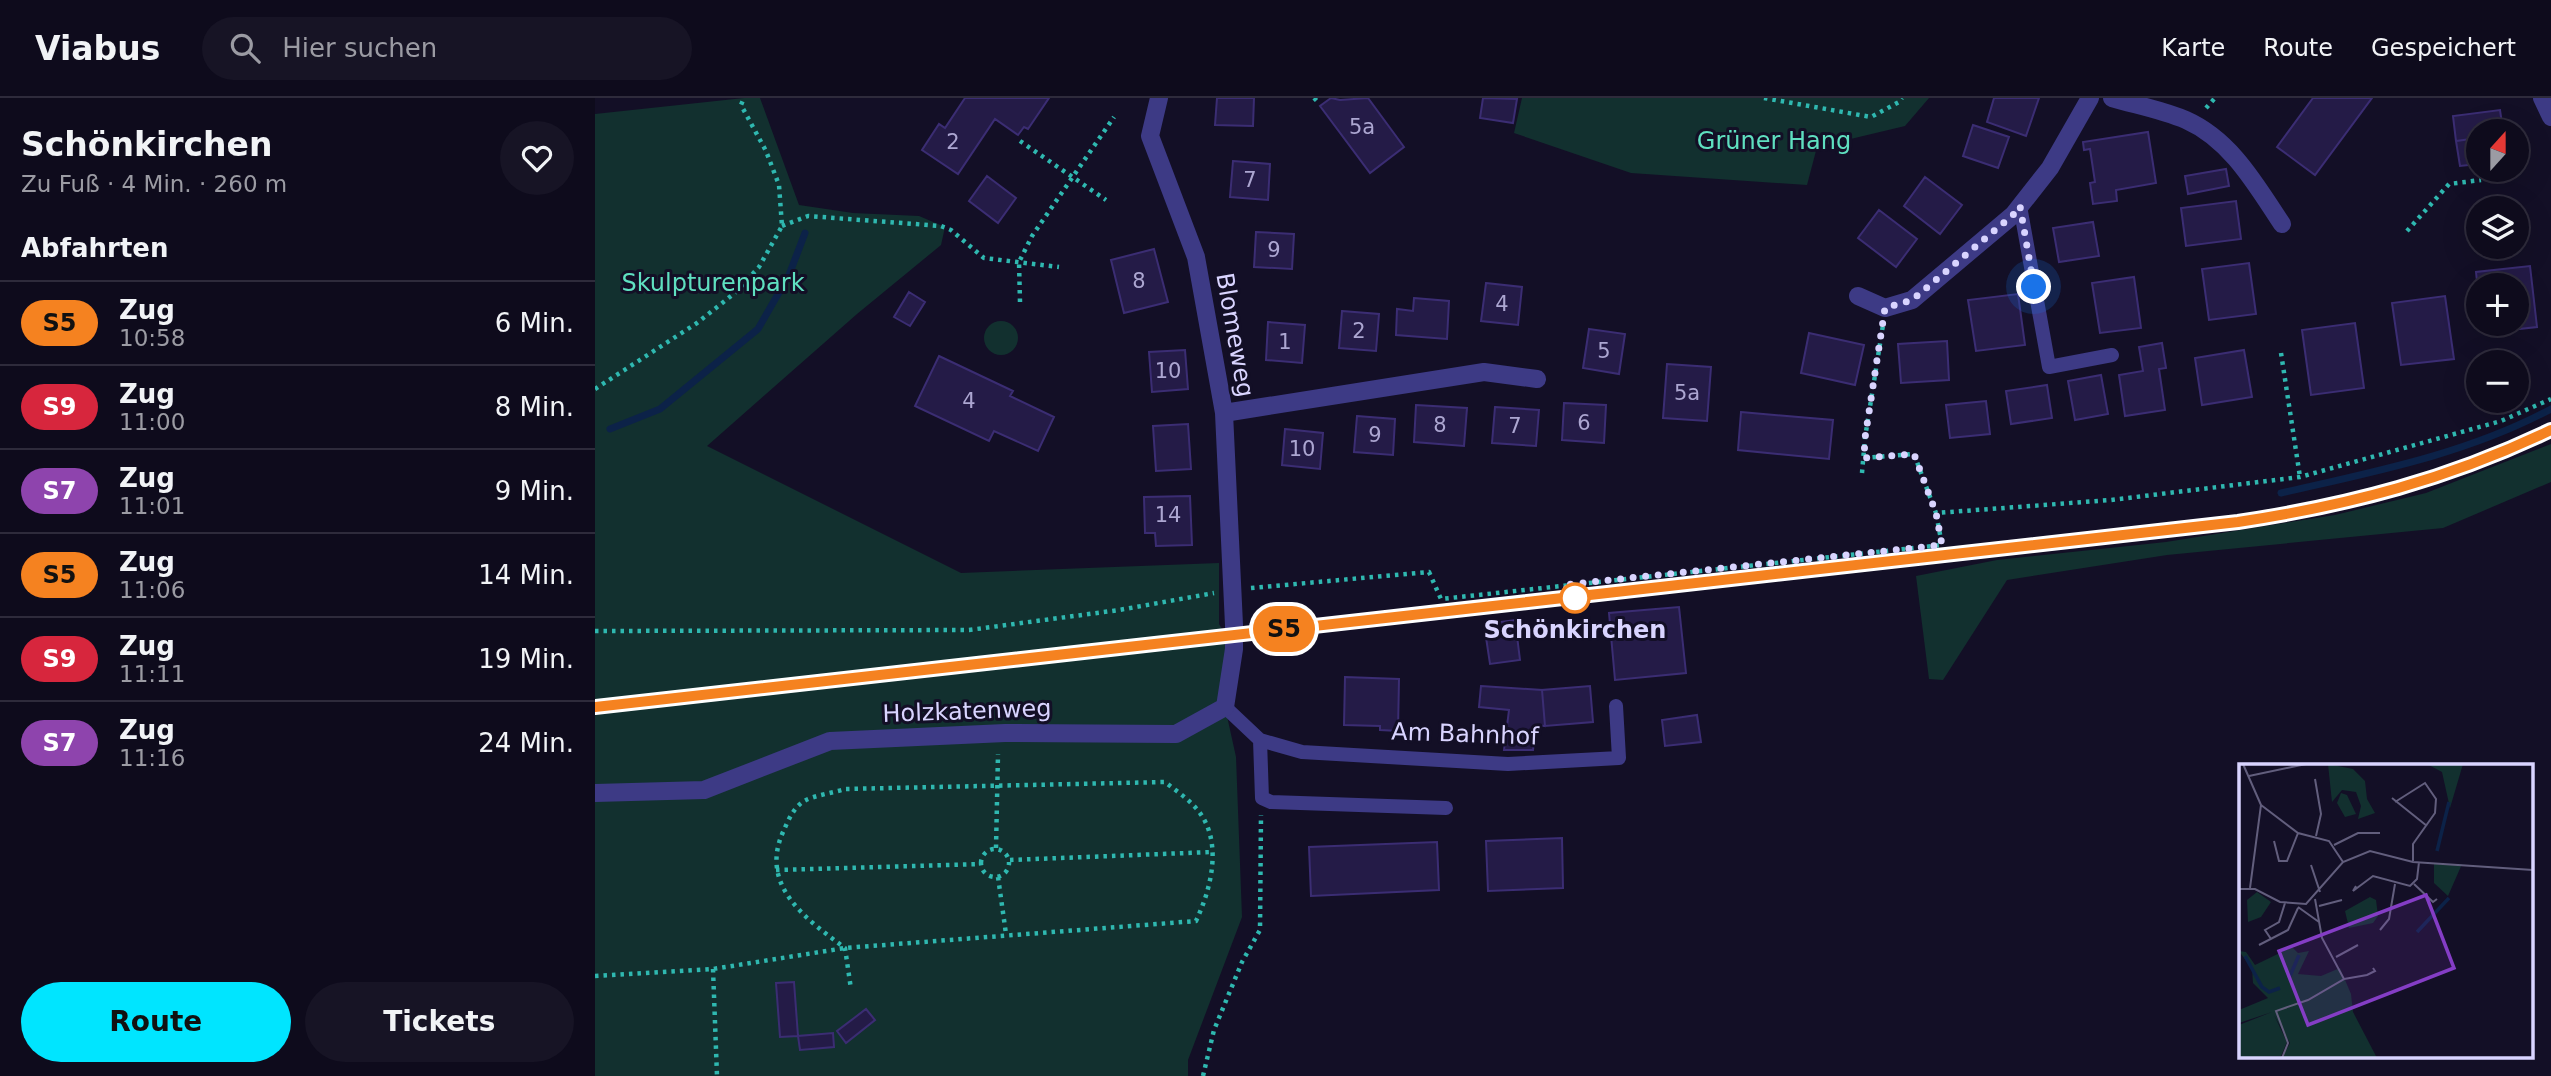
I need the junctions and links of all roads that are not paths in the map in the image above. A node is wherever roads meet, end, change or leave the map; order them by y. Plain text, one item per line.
1 (1159, 98) edge
2 (2090, 98) edge
3 (2112, 98) edge
4 (2543, 98) edge
5 (2551, 117) edge
6 (2020, 206) junction
7 (2282, 224) dead end
8 (1858, 296) dead end
9 (2112, 355) dead end
10 (1537, 379) dead end
11 (1224, 413) junction
12 (1616, 706) dead end
13 (1225, 707) junction
14 (1260, 740) junction
15 (595, 793) edge
16 (1446, 807) dead end

1 - 11 street, Blomeweg
2 - 6 street
3 - 7 street
4 - 5 street
6 - 8 street
6 - 9 lane
10 - 11 street
11 - 13 street, Blomeweg
12 - 14 lane, Am Bahnhof
13 - 14 lane, Am Bahnhof
13 - 15 street, Holzkatenweg
14 - 16 lane

